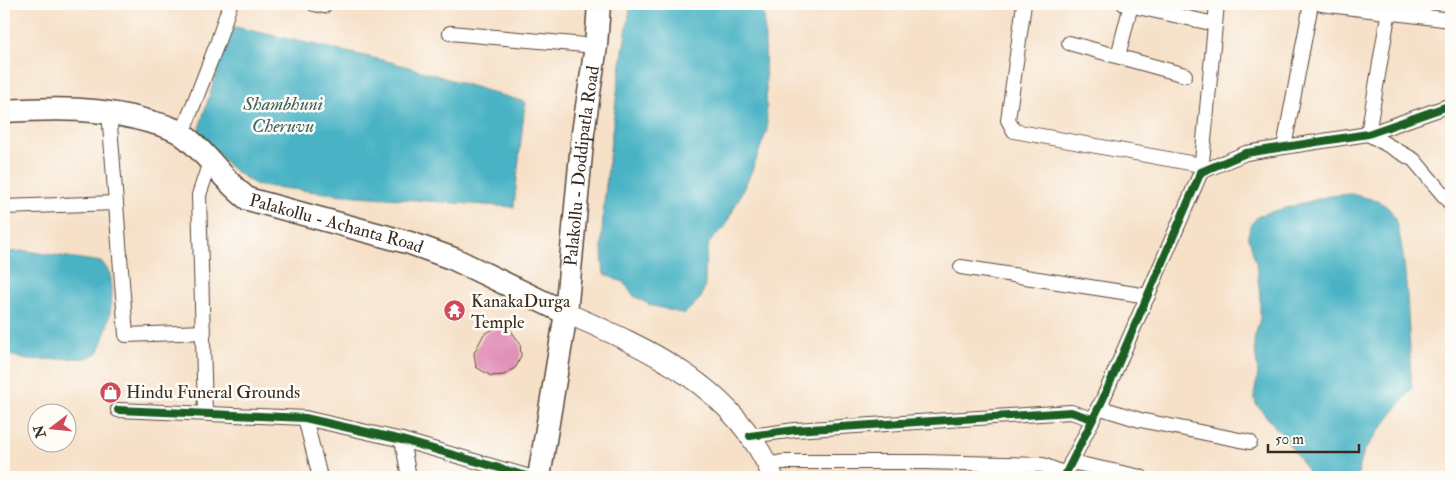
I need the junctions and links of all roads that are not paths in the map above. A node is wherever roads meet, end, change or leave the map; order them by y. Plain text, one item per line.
1 (230, 4) edge
2 (599, 4) edge
3 (1024, 4) edge
4 (1217, 4) edge
5 (1311, 4) edge
6 (1320, 4) edge
7 (1127, 5) edge
8 (1389, 8) edge
9 (1451, 20) edge
10 (1215, 24) junction
11 (450, 33) dead end
12 (1069, 43) dead end
13 (596, 46) junction
14 (1118, 56) junction
15 (1185, 75) dead end
16 (1451, 105) edge
17 (4, 110) edge
18 (109, 112) junction
19 (182, 134) junction
20 (1368, 134) junction
21 (1284, 148) junction
22 (210, 162) junction
23 (1201, 168) junction
24 (116, 203) junction
25 (1451, 204) edge
26 (4, 207) edge
27 (961, 268) dead end
28 (1148, 296) junction
29 (566, 313) junction
30 (204, 332) junction
31 (118, 410) dead end
32 (205, 413) junction
33 (1095, 413) junction
34 (305, 418) junction
35 (750, 436) junction
36 (402, 440) junction
37 (1250, 442) dead end
38 (770, 471) edge
39 (1067, 471) edge
40 (320, 477) edge
41 (409, 477) edge
42 (530, 477) edge
43 (539, 477) edge
44 (1141, 477) edge

1 - 19 street
2 - 13 main road, Palakollu - Doddipatla Road
3 - 23 street
4 - 10 street
5 - 21 street
6 - 8 street
7 - 10 street
7 - 14 street
8 - 9 street
8 - 20 street
10 - 23 street
11 - 13 street
12 - 14 street
13 - 29 main road, Palakollu - Doddipatla Road
14 - 15 street
16 - 20 street
17 - 18 main road, Palakollu - Achanta Road
18 - 19 main road, Palakollu - Achanta Road
18 - 24 street
19 - 22 main road, Palakollu - Achanta Road
20 - 21 street
20 - 25 street
21 - 23 street
22 - 29 main road, Palakollu - Achanta Road
22 - 30 street
23 - 28 street
24 - 26 street
24 - 30 street
27 - 28 street
28 - 33 street
29 - 35 street
29 - 43 main road, Palakollu - Doddipatla Road
30 - 32 street
31 - 32 street
32 - 34 street
33 - 35 street
33 - 37 street
33 - 39 street
34 - 36 street
34 - 40 street
35 - 38 street
36 - 41 street
36 - 42 street
38 - 39 street
39 - 44 street

